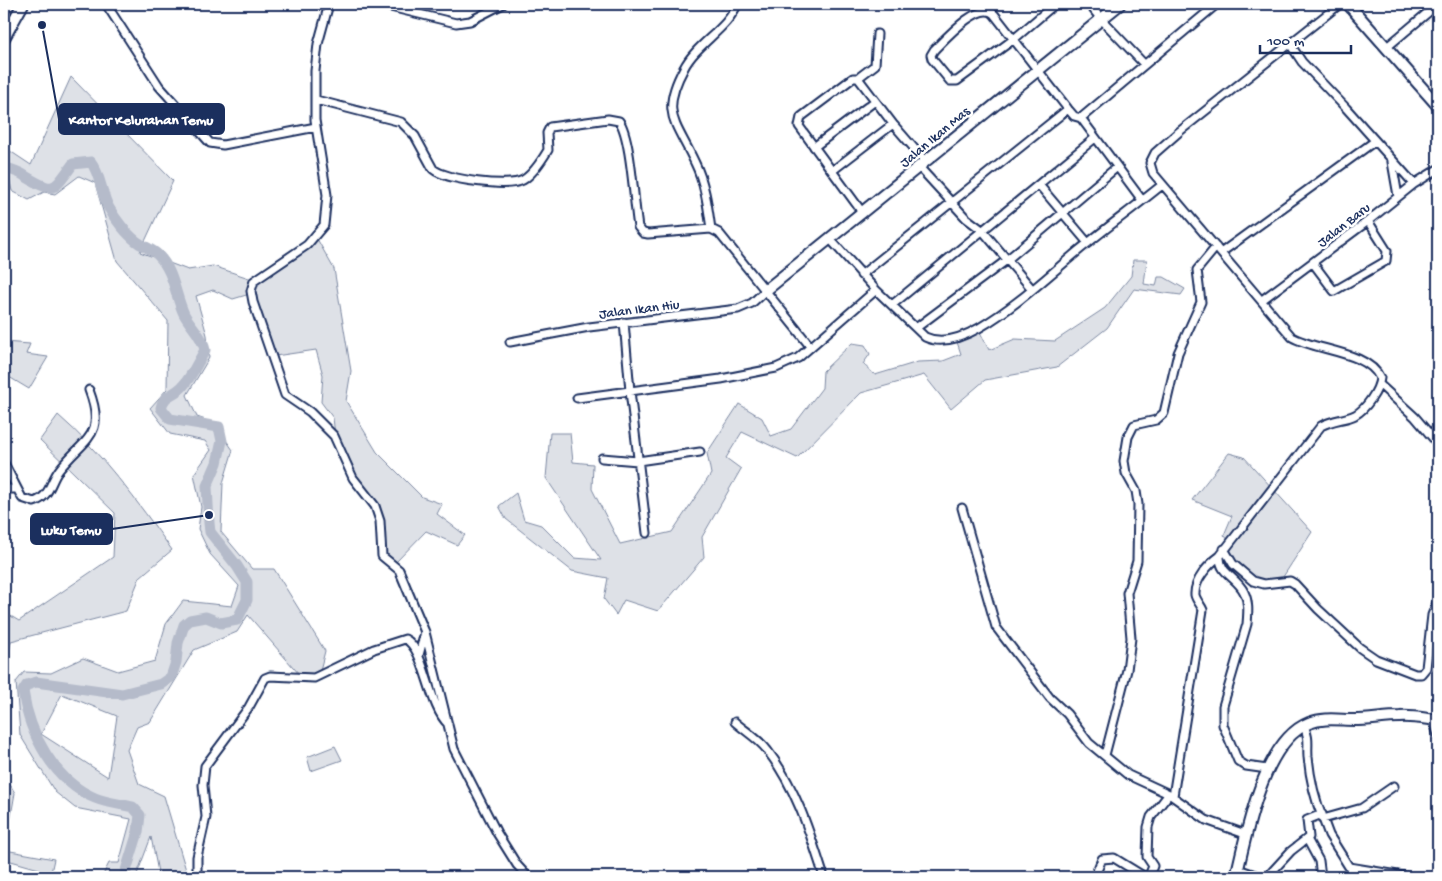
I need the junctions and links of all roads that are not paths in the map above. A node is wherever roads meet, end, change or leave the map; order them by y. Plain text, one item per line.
1 (23, 4) edge
2 (106, 4) edge
3 (329, 4) edge
4 (378, 4) edge
5 (503, 4) edge
6 (737, 4) edge
7 (1055, 4) edge
8 (1089, 4) edge
9 (1120, 4) edge
10 (1217, 4) edge
11 (1340, 4) edge
12 (1348, 4) edge
13 (1438, 4) edge
14 (1101, 19) junction
15 (877, 34) dead end
16 (4, 38) edge
17 (1014, 38) junction
18 (1290, 44) junction
19 (1387, 47) junction
20 (1144, 64) junction
21 (1039, 69) junction
22 (858, 78) junction
23 (316, 100) junction
24 (875, 101) junction
25 (1438, 106) edge
26 (1068, 109) junction
27 (1081, 118) junction
28 (893, 124) junction
29 (316, 127) junction
30 (1095, 138) junction
31 (1375, 141) junction
32 (814, 147) junction
33 (1391, 160) junction
34 (923, 165) junction
35 (1117, 167) junction
36 (1438, 169) edge
37 (832, 172) junction
38 (1414, 184) junction
39 (1039, 185) junction
40 (1162, 185) junction
41 (1398, 196) junction
42 (1142, 200) junction
43 (952, 202) junction
44 (862, 212) junction
45 (1062, 213) junction
46 (1368, 221) junction
47 (711, 230) junction
48 (982, 230) junction
49 (830, 239) junction
50 (1088, 243) junction
51 (1219, 250) junction
52 (1008, 259) junction
53 (1313, 263) junction
54 (861, 275) junction
55 (1032, 289) junction
56 (766, 290) junction
57 (876, 290) junction
58 (1262, 300) junction
59 (892, 305) junction
60 (624, 322) junction
61 (916, 328) junction
62 (510, 342) dead end
63 (810, 346) junction
64 (1379, 384) junction
65 (89, 390) dead end
66 (630, 391) junction
67 (578, 398) dead end
68 (1438, 444) edge
69 (700, 452) dead end
70 (602, 458) dead end
71 (638, 460) junction
72 (4, 467) edge
73 (4, 489) edge
74 (16, 489) junction
75 (962, 508) dead end
76 (647, 533) dead end
77 (1222, 552) junction
78 (1438, 600) edge
79 (425, 632) junction
80 (419, 655) junction
81 (1435, 719) edge
82 (735, 722) dead end
83 (449, 724) junction
84 (1304, 726) junction
85 (1438, 735) edge
86 (1105, 755) junction
87 (1267, 769) junction
88 (1394, 786) dead end
89 (1171, 795) junction
90 (1322, 817) junction
91 (1245, 834) junction
92 (1307, 839) junction
93 (1237, 873) edge
94 (197, 877) edge
95 (528, 877) edge
96 (824, 877) edge
97 (1098, 877) edge
98 (1146, 877) edge
99 (1265, 877) edge
100 (1321, 877) edge
101 (1410, 877) edge

1 - 16 street
2 - 29 street
3 - 23 street
4 - 5 street
6 - 47 street
7 - 17 street
8 - 14 street
9 - 14 street, Jalan Ikan Mas
10 - 20 street
11 - 18 street
12 - 19 street
13 - 19 street
14 - 20 street
14 - 21 street, Jalan Ikan Mas
15 - 22 street
17 - 17 street
17 - 21 street
18 - 31 street
18 - 40 street
19 - 25 street
20 - 27 street
21 - 26 street
21 - 34 street, Jalan Ikan Mas
22 - 24 street
22 - 32 street
23 - 29 street
23 - 47 street
24 - 28 street
24 - 32 street
26 - 27 street
26 - 43 street
27 - 30 street
28 - 34 street
28 - 37 street
29 - 79 street
30 - 35 street
30 - 39 street
31 - 33 street
31 - 51 street
32 - 37 street
33 - 38 street
33 - 41 street
34 - 43 street
34 - 44 street, Jalan Ikan Mas
35 - 42 street
35 - 45 street
36 - 38 street, Jalan Baru
37 - 44 street
38 - 41 street, Jalan Baru
39 - 45 street
39 - 48 street
40 - 42 street
40 - 51 street
41 - 46 street, Jalan Baru
42 - 50 street
43 - 48 street
43 - 54 street
44 - 49 street, Jalan Ikan Mas
45 - 50 street
45 - 52 street
46 - 53 street, Jalan Baru
46 - 53 street
47 - 56 street
48 - 52 street
48 - 59 street
49 - 54 street
49 - 56 street, Jalan Ikan Mas
50 - 55 street
51 - 58 street
51 - 86 street
52 - 55 street
52 - 61 street
53 - 58 street, Jalan Baru
54 - 57 street
55 - 61 street
56 - 60 street, Jalan Ikan Hiu
56 - 63 street
57 - 59 street
57 - 63 street
58 - 64 street
59 - 61 street
60 - 62 street, Jalan Ikan Hiu
60 - 66 street
63 - 66 street
64 - 68 street
64 - 77 street
65 - 74 street
66 - 67 street
66 - 71 street
69 - 71 street
70 - 71 street
71 - 76 street
72 - 74 street
73 - 74 street
75 - 86 street
77 - 78 street
77 - 87 street
77 - 89 street
79 - 80 street
79 - 83 street
80 - 83 street
80 - 94 street
81 - 84 street
81 - 85 street
82 - 96 street
83 - 95 street
84 - 87 street
84 - 90 street
86 - 89 street
87 - 91 street
88 - 90 street
89 - 91 street
89 - 98 street
90 - 92 street
90 - 101 street
91 - 93 street
92 - 99 street
92 - 100 street
93 - 99 street
97 - 98 street

